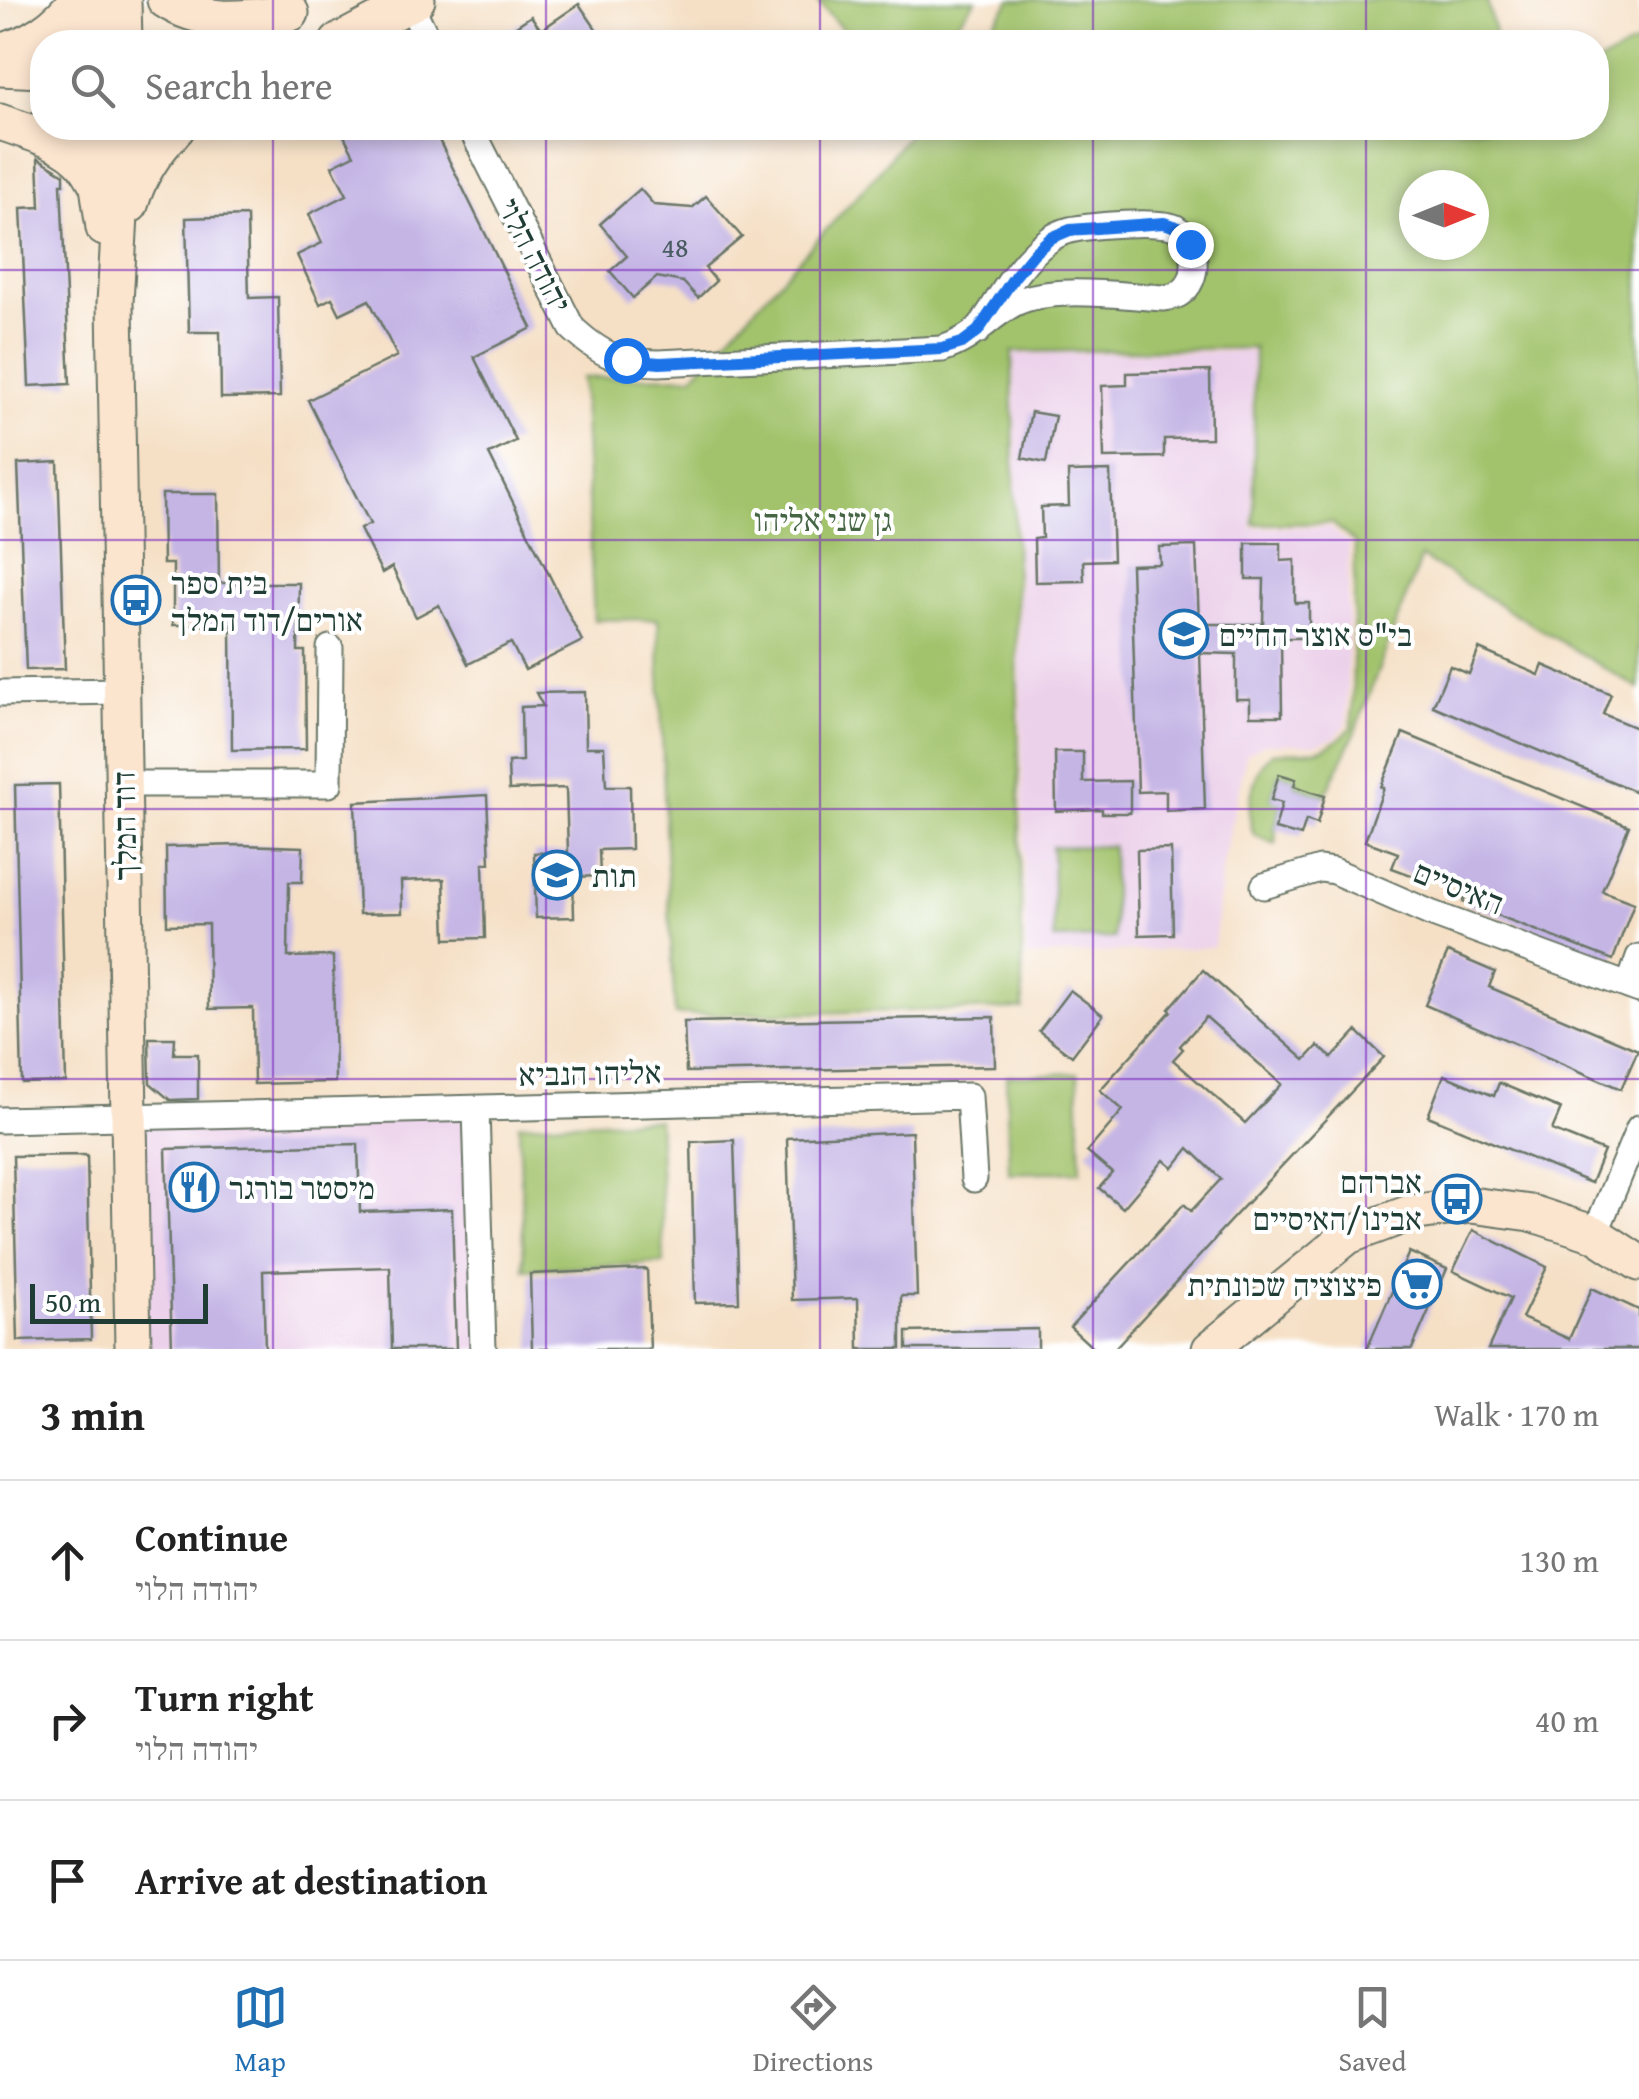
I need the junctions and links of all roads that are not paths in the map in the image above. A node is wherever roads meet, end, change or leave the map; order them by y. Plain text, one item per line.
1 (76, 0) edge
2 (92, 0) edge
3 (123, 0) edge
4 (165, 0) edge
5 (412, 1) edge
6 (304, 6) edge
7 (46, 30) edge
8 (92, 30) edge
9 (124, 30) edge
10 (247, 30) edge
11 (360, 30) edge
12 (424, 30) edge
13 (30, 40) edge
14 (0, 52) edge
15 (0, 68) edge
16 (30, 69) edge
17 (30, 117) edge
18 (0, 119) edge
19 (30, 132) edge
20 (46, 140) edge
21 (95, 140) edge
22 (124, 140) edge
23 (166, 140) edge
24 (477, 140) edge
25 (98, 186) junction
26 (118, 245) junction
27 (115, 303) junction
28 (978, 331) junction
29 (330, 648) dead end
30 (122, 691) junction
31 (0, 693) edge
32 (124, 784) junction
33 (1264, 886) dead end
34 (1639, 957) edge
35 (1634, 988) edge
36 (476, 1108) junction
37 (129, 1118) junction
38 (0, 1120) edge
39 (1639, 1128) edge
40 (974, 1179) dead end
41 (1594, 1234) junction
42 (1639, 1263) edge
43 (133, 1349) edge
44 (483, 1349) edge
45 (1210, 1349) edge

1 - 7 street
2 - 8 street
3 - 9 street
4 - 6 street
5 - 11 street
5 - 12 street
6 - 10 street
13 - 14 street
15 - 16 street
17 - 18 street
18 - 19 street
20 - 25 street
21 - 25 street, דוד המלך
22 - 26 street, דוד המלך
23 - 26 street
24 - 28 street, יהודה הלוי
25 - 27 street, דוד המלך
26 - 27 street, דוד המלך
27 - 30 street, דוד המלך
28 - 28 street, יהודה הלוי
29 - 32 street
30 - 31 street
30 - 32 street, דוד המלך
32 - 37 street, דוד המלך
33 - 35 street, האיסיים
34 - 35 street, האיסיים
36 - 37 street, אליהו הנביא
36 - 40 street, אליהו הנביא
36 - 44 street
37 - 38 street, אליהו הנביא
37 - 43 street, דוד המלך
39 - 41 street
41 - 42 street
41 - 45 street

